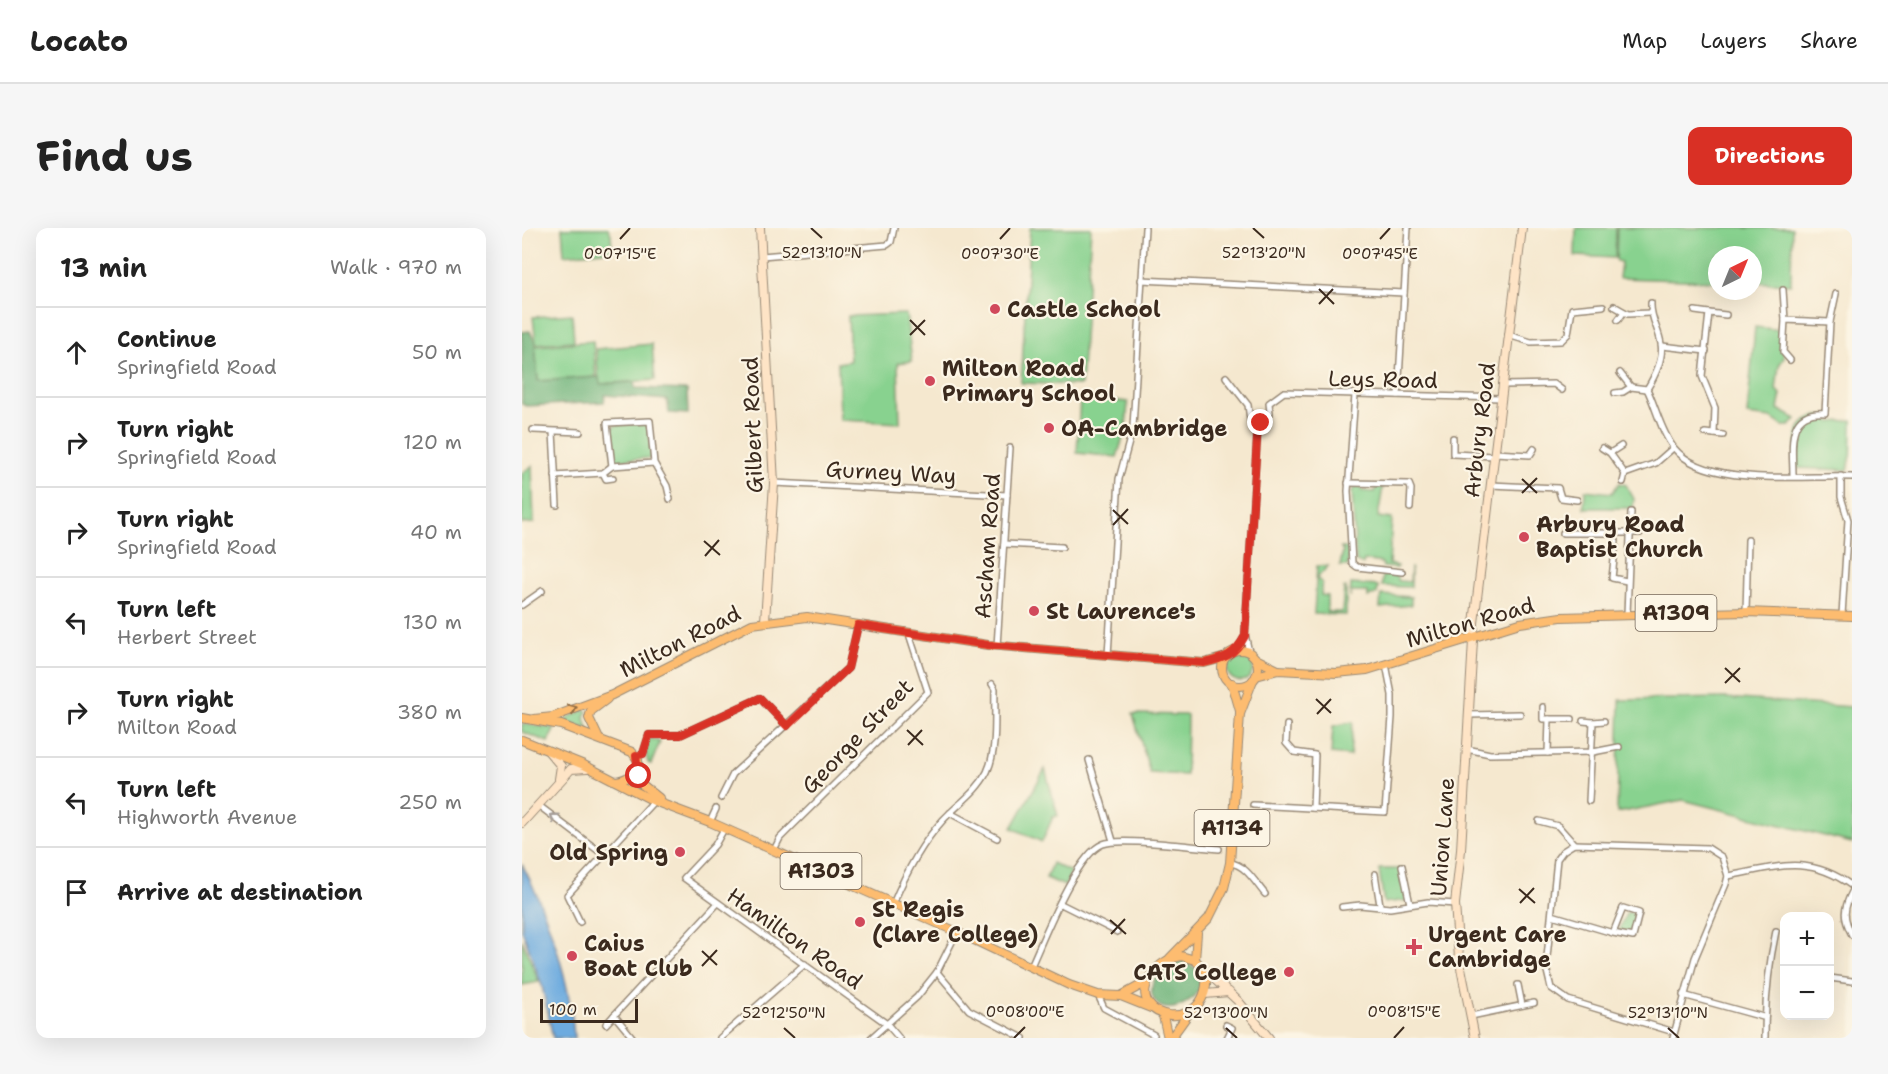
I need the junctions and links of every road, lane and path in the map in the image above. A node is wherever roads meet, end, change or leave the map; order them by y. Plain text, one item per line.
1 (760, 228) edge
2 (894, 228) edge
3 (1144, 228) edge
4 (1408, 228) edge
5 (1522, 228) edge
6 (762, 256) junction
7 (1141, 280) junction
8 (1783, 290) dead end
9 (1404, 293) junction
10 (1836, 294) dead end
11 (1651, 303) dead end
12 (1603, 306) dead end
13 (1614, 306) dead end
14 (1695, 311) dead end
15 (1624, 312) junction
16 (1650, 313) junction
17 (1709, 313) junction
18 (1726, 315) dead end
19 (1618, 320) dead end
20 (1785, 320) junction
21 (1830, 322) junction
22 (1508, 335) junction
23 (1662, 346) junction
24 (1706, 351) junction
25 (1790, 360) dead end
26 (1620, 373) dead end
27 (1226, 377) dead end
28 (1502, 385) junction
29 (1631, 387) junction
30 (1647, 389) junction
31 (1562, 390) dead end
32 (1615, 393) dead end
33 (1355, 395) junction
34 (1398, 395) junction
35 (1262, 398) dead end
36 (1501, 398) junction
37 (1269, 403) junction
38 (1270, 413) dead end
39 (533, 430) dead end
40 (553, 432) junction
41 (580, 432) dead end
42 (1705, 433) dead end
43 (1714, 434) junction
44 (1722, 435) dead end
45 (1453, 438) dead end
46 (1620, 446) dead end
47 (1010, 448) dead end
48 (1534, 448) dead end
49 (1602, 448) dead end
50 (1673, 448) junction
51 (1610, 453) junction
52 (1495, 455) junction
53 (654, 463) junction
54 (612, 466) junction
55 (603, 473) junction
56 (1625, 474) junction
57 (555, 476) junction
58 (1793, 476) junction
59 (1841, 476) junction
60 (1852, 477) edge
61 (613, 478) dead end
62 (1623, 482) dead end
63 (774, 483) junction
64 (1348, 483) junction
65 (1491, 485) junction
66 (1007, 495) junction
67 (669, 499) dead end
68 (1578, 500) dead end
69 (556, 505) dead end
70 (1410, 508) dead end
71 (1631, 512) dead end
72 (1630, 532) junction
73 (1563, 533) dead end
74 (1640, 533) dead end
75 (1748, 540) dead end
76 (1616, 541) dead end
77 (1004, 544) junction
78 (1062, 547) dead end
79 (1402, 572) dead end
80 (1627, 581) junction
81 (542, 591) dead end
82 (522, 605) edge
83 (1746, 612) junction
84 (1627, 614) junction
85 (1842, 615) junction
86 (1852, 616) edge
87 (765, 621) junction
88 (858, 625) junction
89 (909, 634) junction
90 (1245, 636) junction
91 (1473, 636) junction
92 (997, 646) junction
93 (1237, 650) junction
94 (1249, 652) junction
95 (1108, 655) junction
96 (1226, 657) junction
97 (1256, 659) junction
98 (1204, 663) junction
99 (1386, 664) junction
100 (1278, 670) junction
101 (1224, 673) junction
102 (1255, 678) junction
103 (1232, 683) junction
104 (992, 684) dead end
105 (612, 695) junction
106 (1543, 708) dead end
107 (1240, 714) junction
108 (1520, 714) dead end
109 (1468, 715) junction
110 (522, 718) edge
111 (1549, 719) junction
112 (1572, 719) dead end
113 (534, 720) junction
114 (1583, 721) dead end
115 (1604, 721) dead end
116 (1593, 722) junction
117 (1287, 725) dead end
118 (787, 726) junction
119 (598, 737) junction
120 (522, 740) edge
121 (1619, 747) dead end
122 (543, 748) junction
123 (1467, 749) junction
124 (1593, 752) junction
125 (1548, 753) junction
126 (1089, 759) dead end
127 (637, 760) junction
128 (589, 768) junction
129 (616, 781) junction
130 (557, 783) junction
131 (721, 798) dead end
132 (654, 801) junction
133 (1589, 801) dead end
134 (538, 805) junction
135 (1253, 805) dead end
136 (675, 807) junction
137 (1313, 808) junction
138 (716, 809) dead end
139 (950, 813) junction
140 (1539, 821) dead end
141 (710, 822) junction
142 (522, 823) edge
143 (724, 829) junction
144 (997, 838) dead end
145 (1113, 841) junction
146 (1574, 844) junction
147 (1219, 849) dead end
148 (774, 850) junction
149 (604, 855) junction
150 (1230, 863) junction
151 (1402, 866) dead end
152 (1376, 874) dead end
153 (1728, 876) junction
154 (1852, 886) edge
155 (1852, 892) edge
156 (1265, 894) dead end
157 (718, 903) junction
158 (893, 904) junction
159 (1061, 904) junction
160 (1410, 904) junction
161 (1455, 904) junction
162 (1380, 905) junction
163 (1342, 907) dead end
164 (1552, 915) junction
165 (580, 922) dead end
166 (1776, 931) dead end
167 (957, 932) junction
168 (1117, 932) dead end
169 (1197, 933) junction
170 (1613, 933) junction
171 (1852, 935) edge
172 (1170, 958) junction
173 (1195, 960) junction
174 (805, 964) junction
175 (1031, 966) junction
176 (1206, 971) junction
177 (937, 972) junction
178 (1834, 979) edge
179 (1852, 981) edge
180 (1147, 982) junction
181 (1518, 986) dead end
182 (1229, 992) junction
183 (1205, 994) junction
184 (1098, 995) junction
185 (1683, 995) junction
186 (1121, 996) junction
187 (1534, 1003) dead end
188 (1522, 1005) junction
189 (1151, 1008) junction
190 (1191, 1010) junction
191 (614, 1016) junction
192 (1163, 1016) junction
193 (1471, 1016) junction
194 (1763, 1017) junction
195 (606, 1024) dead end
196 (887, 1024) junction
197 (1226, 1025) dead end
198 (1154, 1035) dead end
199 (1674, 1035) edge
200 (633, 1038) edge
201 (720, 1038) edge
202 (871, 1038) edge
203 (899, 1038) edge
204 (1023, 1038) edge
205 (1170, 1038) edge
206 (1227, 1038) edge
207 (1269, 1038) edge
208 (1475, 1038) edge
209 (1765, 1038) edge

1 - 6 street, Gilbert Road
2 - 6 street
3 - 7 street
4 - 9 street
5 - 22 street, Arbury Road
6 - 63 street, Gilbert Road
7 - 9 street
7 - 95 street
8 - 20 street
9 - 34 street
10 - 21 street
11 - 16 street
12 - 22 street
13 - 15 street
14 - 17 street
15 - 16 street
15 - 19 street
16 - 23 street
17 - 18 street
17 - 24 street
20 - 21 street
20 - 25 street
21 - 58 street
22 - 28 street, Arbury Road
23 - 24 street
23 - 30 street
24 - 43 street
26 - 29 street
27 - 90 street
28 - 31 street
28 - 36 street, Arbury Road
29 - 30 street
29 - 32 street
30 - 50 street
33 - 34 street, Leys Road
33 - 37 street, Leys Road
33 - 64 street
34 - 36 street, Leys Road
35 - 37 street
36 - 52 street, Arbury Road
37 - 38 street
39 - 40 street
40 - 41 street
40 - 57 street
42 - 43 street
43 - 44 street
45 - 52 street
46 - 51 street
47 - 66 street, Ascham Road
48 - 52 street
49 - 51 street
50 - 56 street
50 - 58 street
51 - 56 street
52 - 65 street, Arbury Road
53 - 54 street
53 - 54 street
53 - 67 street
54 - 55 street
55 - 57 street
55 - 61 street
56 - 62 street
57 - 69 street
58 - 59 street
59 - 60 street
59 - 85 street
63 - 66 street, Gurney Way
63 - 87 street, Gilbert Road
64 - 70 street
64 - 79 street
65 - 68 street
65 - 91 street, Arbury Road
66 - 77 street, Ascham Road
71 - 72 street
72 - 73 street
72 - 74 street
72 - 80 street
75 - 83 street
76 - 80 street
77 - 78 street
77 - 92 street, Ascham Road
80 - 84 street
81 - 82 street
83 - 84 main road, Milton Road / A1309
83 - 85 main road, Milton Road / A1309
84 - 91 main road, Milton Road / A1309
85 - 86 main road, Milton Road / A1309
87 - 88 main road, Milton Road / A1134
87 - 105 main road, Milton Road / A1134
88 - 89 main road, Milton Road / A1134
88 - 118 street
89 - 92 main road, Milton Road / A1134
89 - 148 street, George Street
90 - 93 street
90 - 94 street
91 - 99 main road, Milton Road / A1309
91 - 109 street, Union Lane
92 - 95 main road, Milton Road / A1134
93 - 94 main road
93 - 96 main road, A1134
94 - 97 main road
95 - 98 main road, Milton Road / A1134
96 - 98 main road, Milton Road / A1134
96 - 101 main road
97 - 100 main road, Milton Road / A1309
97 - 102 main road, A1134
98 - 101 main road, Milton Road / A1134
99 - 100 main road, Milton Road / A1309
99 - 137 street
100 - 102 main road, Milton Road / A1309
101 - 103 main road, A1134
102 - 103 main road
102 - 107 main road, A1134
103 - 107 main road, A1134
104 - 139 street
113 -> 105 main road, Milton Road / A1134
105 - 119 main road
106 - 111 street
107 - 150 main road, A1134
108 - 109 street
109 - 123 street, Union Lane
110 - 113 main road, A1134
111 - 112 street
111 - 125 street
113 - 119 main road, A1134
114 - 116 street
115 - 116 street
116 - 124 street
117 - 137 street
118 - 127 street
118 - 131 street
119 - 127 main road, A1134
120 - 122 main road
121 - 124 street
122 - 128 main road
122 - 130 street
123 - 125 street
123 - 161 street, Union Lane
124 - 125 street
124 - 133 street
126 - 145 street
127 - 129 main road
127 - 136 main road, A1303
128 - 129 main road
128 - 130 street
129 - 132 main road, A1303
130 - 134 street
132 - 136 main road, A1303
132 - 149 street
134 - 142 street
149 -> 134 street
135 - 137 street
136 - 141 main road, A1303
138 - 141 street
139 - 144 street
139 - 158 street
140 - 146 street
141 - 143 main road, A1303
143 - 148 main road, A1303
143 - 157 street, Hamilton Road
145 - 147 street
145 - 159 street
146 - 153 street
146 - 164 street
148 - 158 main road, A1303
149 - 165 street
150 - 156 street
150 - 169 main road, A1134
151 - 160 street
152 - 162 street
153 - 154 street
153 - 185 street
155 - 171 street
157 - 174 street, Hamilton Road
157 - 191 street
158 - 167 main road, A1303
159 - 168 street
159 - 175 street
160 - 161 street
160 - 162 street
161 - 193 street, Union Lane
162 - 163 street
164 - 170 street
164 - 199 street
166 - 194 street
167 - 175 main road, A1303
167 - 177 street
169 - 172 main road, A1134
169 - 173 main road
170 - 170 street
172 - 173 main road
172 - 180 main road
173 - 176 main road
174 - 196 street, Hamilton Road
174 - 201 street
175 - 184 main road, A1303
176 - 182 street
176 - 183 main road
177 - 196 street
177 - 204 street
178 - 179 street
180 - 186 main road
180 - 189 main road
181 - 188 street
182 - 183 street
182 - 207 street
183 - 190 main road
184 - 186 main road, A1303
184 - 198 street
185 - 194 street
185 - 199 street
186 - 189 main road, A1303
187 - 188 street
188 - 193 street
189 - 192 main road
190 - 192 main road
190 - 205 main road
191 - 195 street
191 - 200 street
192 - 205 main road
193 - 208 street, Union Lane
194 - 209 street
196 - 202 street
196 - 203 street, Hamilton Road
197 - 206 street

